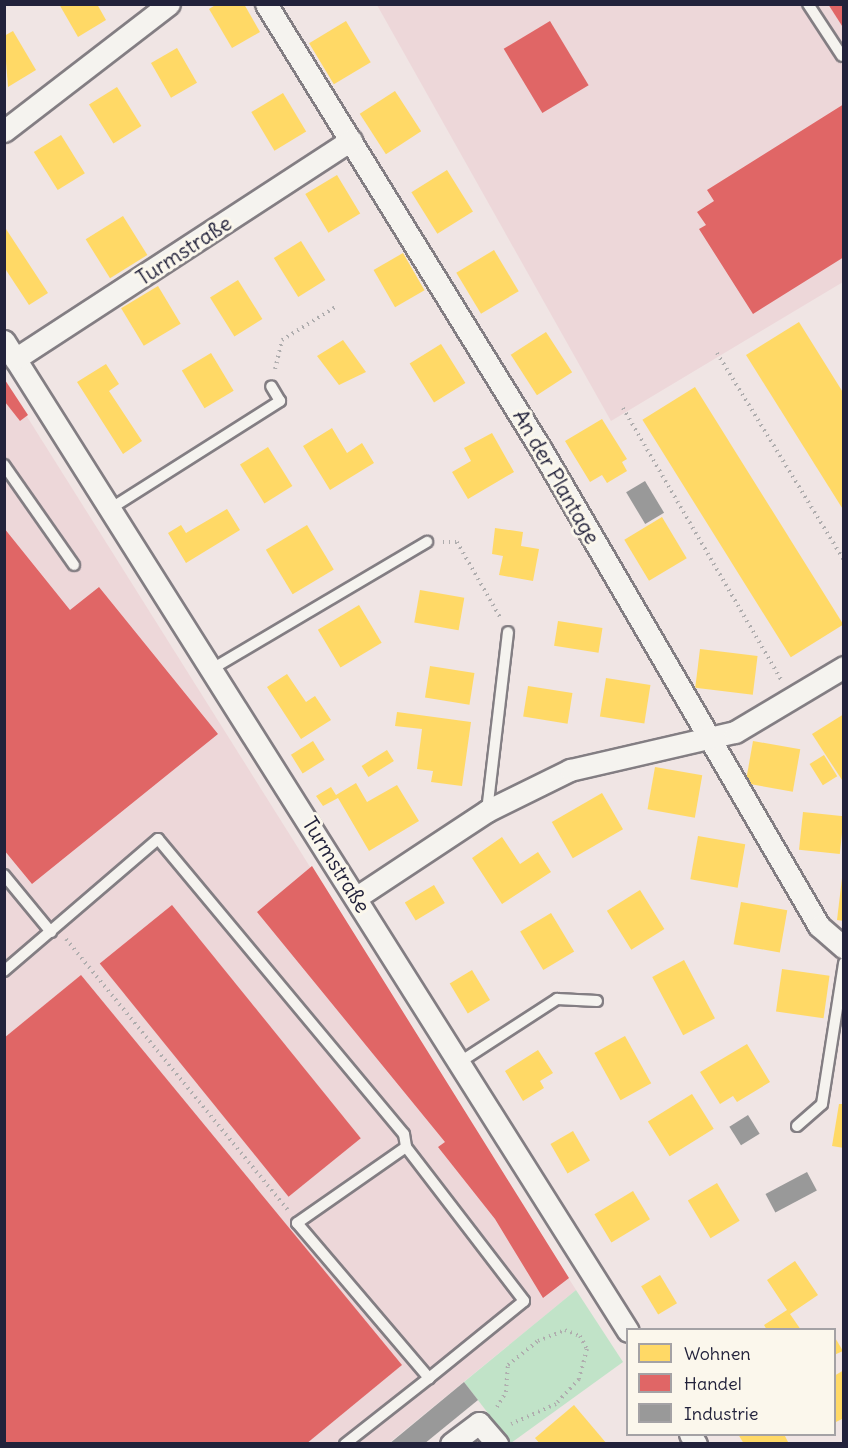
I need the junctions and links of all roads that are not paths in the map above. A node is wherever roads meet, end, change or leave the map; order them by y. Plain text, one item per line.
1 (169, 4) edge
2 (266, 4) edge
3 (808, 4) edge
4 (842, 56) dead end
5 (4, 131) edge
6 (351, 140) junction
7 (10, 350) edge
8 (271, 386) road end
9 (4, 465) edge
10 (113, 507) junction
11 (427, 542) road end
12 (74, 565) dead end
13 (508, 632) road end
14 (843, 667) edge
15 (212, 669) junction
16 (706, 738) junction
17 (487, 811) junction
18 (4, 875) edge
19 (357, 897) junction
20 (54, 929) junction
21 (843, 948) edge
22 (843, 963) edge
23 (4, 972) edge
24 (597, 1001) dead end
25 (460, 1062) junction
26 (797, 1126) dead end
27 (406, 1147) junction
28 (626, 1329) edge
29 (429, 1378) junction
30 (497, 1434) edge
31 (345, 1443) edge
32 (451, 1443) edge

1 - 5 street
2 - 6 street, An der Plantage
3 - 4 lane
6 - 7 street, Turmstraße
6 - 16 street, An der Plantage
7 - 10 street, Turmstraße
8 - 10 lane
9 - 12 lane
10 - 15 street, Turmstraße
11 - 15 lane
13 - 17 lane
14 - 16 street
15 - 19 street, Turmstraße
16 - 17 street
16 - 21 street, An der Plantage
17 - 19 street
18 - 20 lane
19 - 25 street, Turmstraße
20 - 23 lane
20 - 27 lane
22 - 26 lane
24 - 25 lane
25 - 28 street, Turmstraße
27 - 29 lane
27 - 29 lane
29 - 31 lane
30 - 32 street

